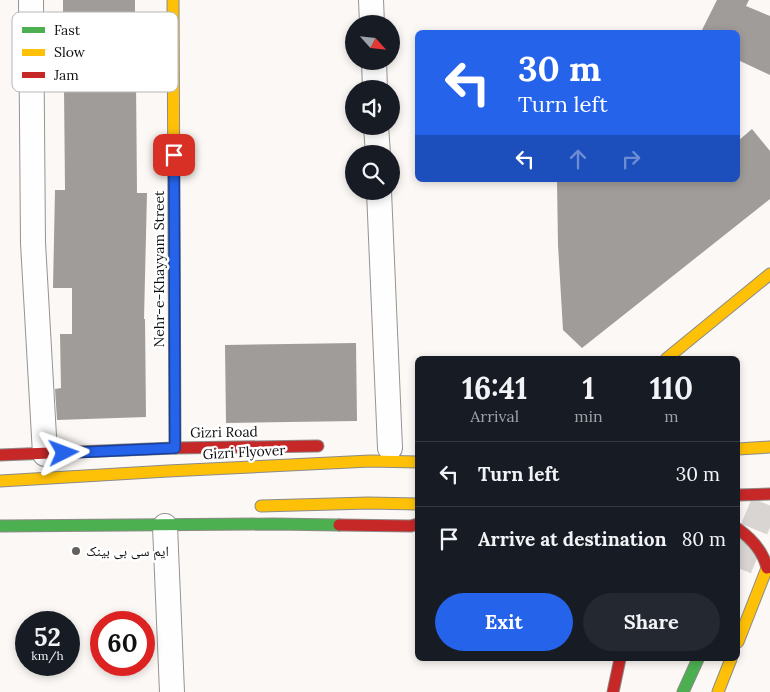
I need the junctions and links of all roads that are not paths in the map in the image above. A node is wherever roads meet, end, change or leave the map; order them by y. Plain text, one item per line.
1 (371, 0) edge
2 (372, 15) edge
3 (32, 92) edge
4 (173, 92) edge
5 (380, 200) edge
6 (770, 274) edge
7 (670, 356) edge
8 (331, 446) dead end
9 (175, 448) junction
10 (770, 448) edge
11 (399, 449) edge
12 (740, 449) edge
13 (45, 454) junction
14 (0, 456) edge
15 (415, 462) edge
16 (0, 481) edge
17 (770, 494) edge
18 (740, 495) edge
19 (415, 504) edge
20 (250, 506) dead end
21 (415, 525) edge
22 (0, 526) edge
23 (165, 526) junction
24 (740, 530) edge
25 (768, 566) edge
26 (740, 637) edge
27 (620, 661) edge
28 (697, 661) edge
29 (730, 661) edge
30 (172, 692) edge
31 (613, 692) edge
32 (683, 692) edge
33 (718, 692) edge

1 - 2 street
3 - 13 street
4 - 9 main road, Nehr-e-Khayyam Street
5 - 11 street
6 - 7 main road
8 - 9 main road, Gizri Road
9 - 13 main road, Gizri Road
10 - 12 main road
13 - 14 main road, Gizri Road
15 - 16 main road, Gizri Flyover
17 - 18 main road
19 - 20 main road
21 - 23 main road
22 - 23 main road
23 - 30 street
24 - 25 main road
25 - 26 main road
27 - 31 main road
28 - 32 main road
29 - 33 main road

